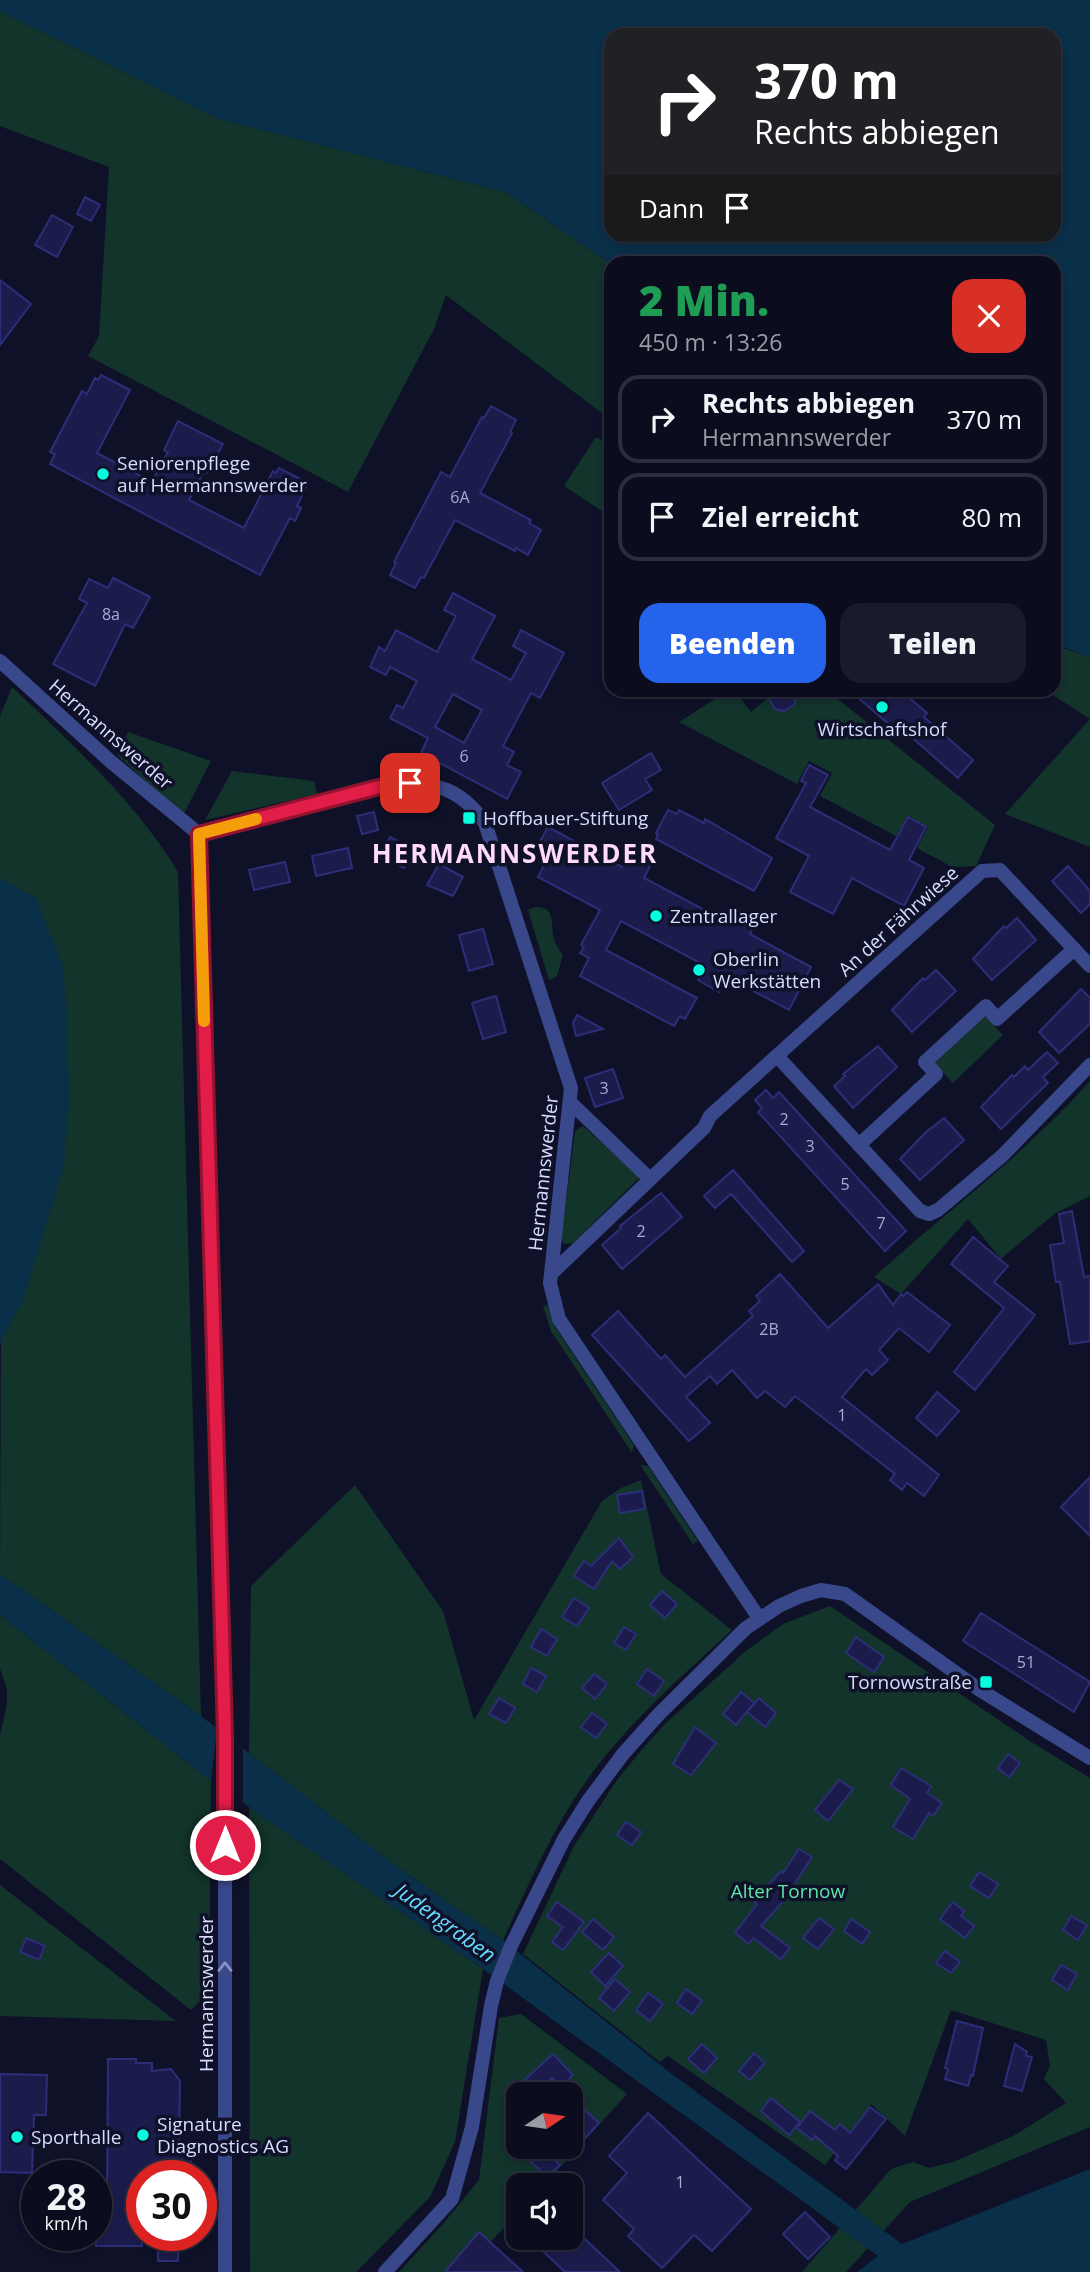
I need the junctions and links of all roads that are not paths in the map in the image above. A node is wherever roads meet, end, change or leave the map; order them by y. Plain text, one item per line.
1 (0, 661) edge
2 (199, 834) junction
3 (1074, 949) junction
4 (1090, 966) edge
5 (777, 1056) junction
6 (1090, 1065) edge
7 (570, 1102) junction
8 (859, 1145) junction
9 (650, 1180) junction
10 (552, 1273) junction
11 (759, 1618) junction
12 (1090, 1758) edge
13 (225, 2272) edge
14 (385, 2272) edge

1 - 2 street, Hermannswerder
2 - 7 street, Hermannswerder
13 -> 2 street, Hermannswerder
3 - 4 street, An der Fährwiese
3 - 5 street, An der Fährwiese
3 - 8 street
5 - 8 street
5 - 9 street, An der Fährwiese
6 - 8 street
7 - 9 street
7 - 10 street, Hermannswerder
9 - 10 street, An der Fährwiese
10 - 11 street, Hermannswerder
11 - 12 street
11 - 14 street

